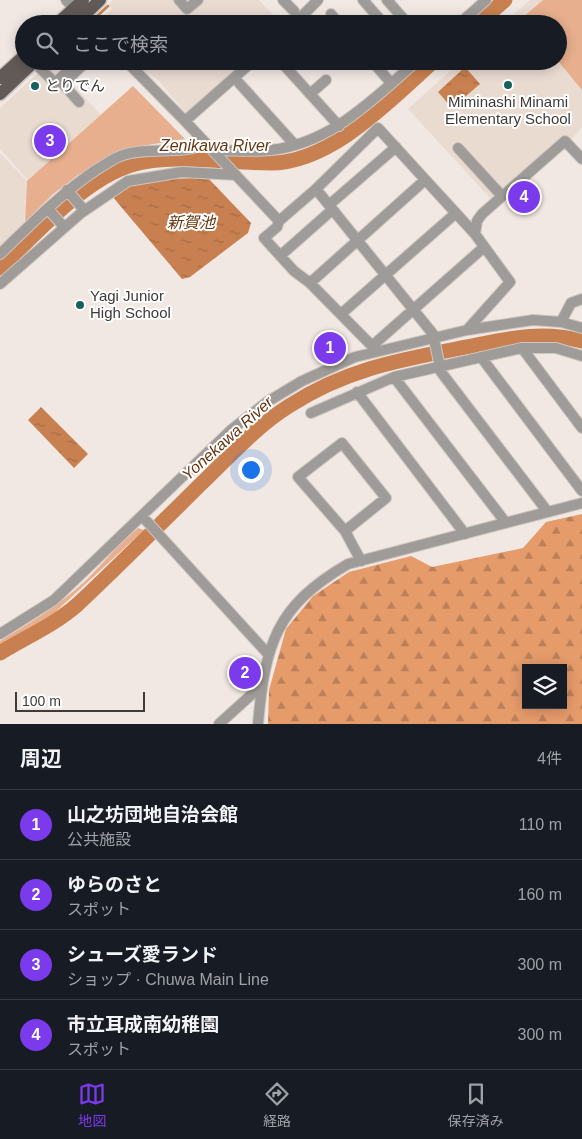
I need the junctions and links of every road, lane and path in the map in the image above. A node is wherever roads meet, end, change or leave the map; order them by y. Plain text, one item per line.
1 (100, 0) edge
2 (179, 0) edge
3 (198, 0) edge
4 (283, 0) edge
5 (318, 0) edge
6 (363, 0) edge
7 (387, 0) edge
8 (486, 0) edge
9 (294, 11) dead end
10 (78, 12) edge
11 (303, 15) edge
12 (376, 15) edge
13 (400, 15) edge
14 (469, 15) edge
15 (15, 69) edge
16 (22, 70) edge
17 (41, 70) edge
18 (69, 70) edge
19 (78, 70) edge
20 (135, 70) edge
21 (243, 70) edge
22 (288, 70) edge
23 (380, 70) edge
24 (406, 70) edge
25 (0, 78) edge
26 (326, 80) dead end
27 (239, 83) dead end
28 (391, 83) junction
29 (0, 94) edge
30 (310, 94) junction
31 (79, 102) dead end
32 (186, 120) junction
33 (339, 126) junction
34 (295, 145) junction
35 (396, 147) junction
36 (212, 148) junction
37 (458, 148) dead end
38 (582, 159) edge
39 (234, 172) junction
40 (425, 180) junction
41 (316, 189) junction
42 (69, 192) junction
43 (499, 199) junction
44 (331, 207) junction
45 (48, 208) junction
46 (83, 208) junction
47 (456, 213) junction
48 (279, 222) junction
49 (64, 227) junction
50 (475, 234) junction
51 (358, 239) junction
52 (484, 248) junction
53 (0, 254) edge
54 (280, 256) junction
55 (386, 275) junction
56 (310, 283) junction
57 (0, 284) edge
58 (582, 299) edge
59 (414, 311) junction
60 (341, 314) junction
61 (561, 322) junction
62 (582, 328) edge
63 (467, 330) junction
64 (434, 340) junction
65 (374, 348) junction
66 (522, 348) junction
67 (582, 356) edge
68 (481, 357) junction
69 (439, 364) junction
70 (394, 377) junction
71 (357, 392) junction
72 (311, 413) dead end
73 (582, 428) edge
74 (582, 491) edge
75 (582, 503) edge
76 (547, 511) junction
77 (144, 517) junction
78 (506, 523) junction
79 (345, 531) junction
80 (465, 534) junction
81 (361, 561) junction
82 (0, 634) edge
83 (268, 654) junction
84 (261, 686) junction
85 (220, 724) edge
86 (258, 724) edge

1 - 10 main road
2 - 3 street
4 - 9 street
5 - 11 street
6 - 12 street
7 - 13 street
8 - 14 street
15 - 25 main road
16 - 29 main road
17 - 18 street
19 - 31 street
20 - 32 street
21 - 32 street
22 - 30 street
23 - 28 street
24 - 28 street
26 - 30 street
27 - 34 street
28 - 33 street
30 - 33 street
32 - 36 street
33 - 34 street
34 - 36 street
35 - 40 street
35 - 41 street
35 - 44 street
36 - 39 street
36 - 42 street
37 - 43 street
38 - 43 street
39 - 46 street
39 - 48 street
40 - 47 street
40 - 51 street
41 - 44 street
41 - 48 street
42 - 45 street
42 - 46 street
43 - 50 street
44 - 51 street
44 - 54 street
45 - 49 street
45 - 53 street
46 - 49 street
47 - 50 street
47 - 55 street
48 - 54 street
49 - 57 street
50 - 52 street
51 - 55 street
51 - 56 street
52 - 59 street
52 - 63 street
54 - 56 street
55 - 59 street
55 - 60 street
56 - 60 street
58 - 61 street
59 - 64 street
59 - 65 street
60 - 65 street
61 - 62 street
61 - 63 street
63 - 64 street
64 - 65 street
64 - 69 street
65 - 77 street
66 - 67 street
66 - 68 street
66 - 73 street
68 - 69 street
68 - 74 street
69 - 70 street
69 - 76 street
70 - 71 street
70 - 78 street
71 - 72 street
71 - 80 street
75 - 76 street
76 - 78 street
77 - 82 street
77 - 83 street
78 - 80 street
79 - 79 street
79 - 81 street
80 - 81 street
81 - 83 street
83 - 84 street
84 - 85 street
84 - 86 street

